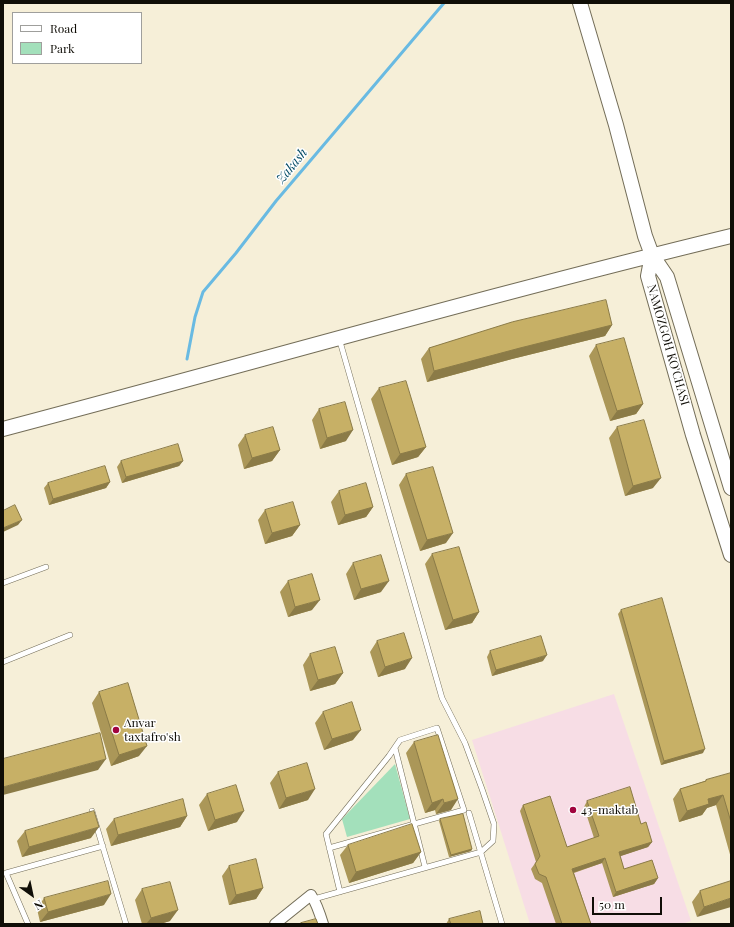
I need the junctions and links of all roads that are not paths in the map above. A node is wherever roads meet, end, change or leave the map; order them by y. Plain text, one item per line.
1 (580, 3) edge
2 (731, 236) edge
3 (652, 255) junction
4 (339, 338) junction
5 (3, 429) edge
6 (728, 466) edge
7 (731, 488) edge
8 (731, 555) edge
9 (46, 567) dead end
10 (3, 583) edge
11 (70, 635) dead end
12 (3, 662) edge
13 (394, 748) junction
14 (92, 811) edge
15 (470, 813) dead end
16 (414, 824) junction
17 (103, 846) junction
18 (330, 848) junction
19 (481, 852) junction
20 (425, 867) junction
21 (340, 892) junction
22 (314, 899) junction
23 (28, 924) edge
24 (126, 924) edge
25 (275, 924) edge
26 (323, 924) edge
27 (502, 924) edge

1 - 3 main road
2 - 3 main road
3 - 4 main road
3 - 6 main road, NAMOZGOH KO'CHASI
3 - 8 main road, NAMOZGOH KO'CHASI
4 - 5 main road
4 - 19 lane
6 - 7 main road, NAMOZGOH KO'CHASI
9 - 10 lane
11 - 12 lane
13 - 16 lane
13 - 16 lane
13 - 18 lane
14 - 17 lane
15 - 19 lane
16 - 18 lane
16 - 20 lane
17 - 23 lane
17 - 24 lane
18 - 21 lane
19 - 20 lane
19 - 27 lane
20 - 21 lane
21 - 22 lane
22 - 25 street
22 - 26 street

